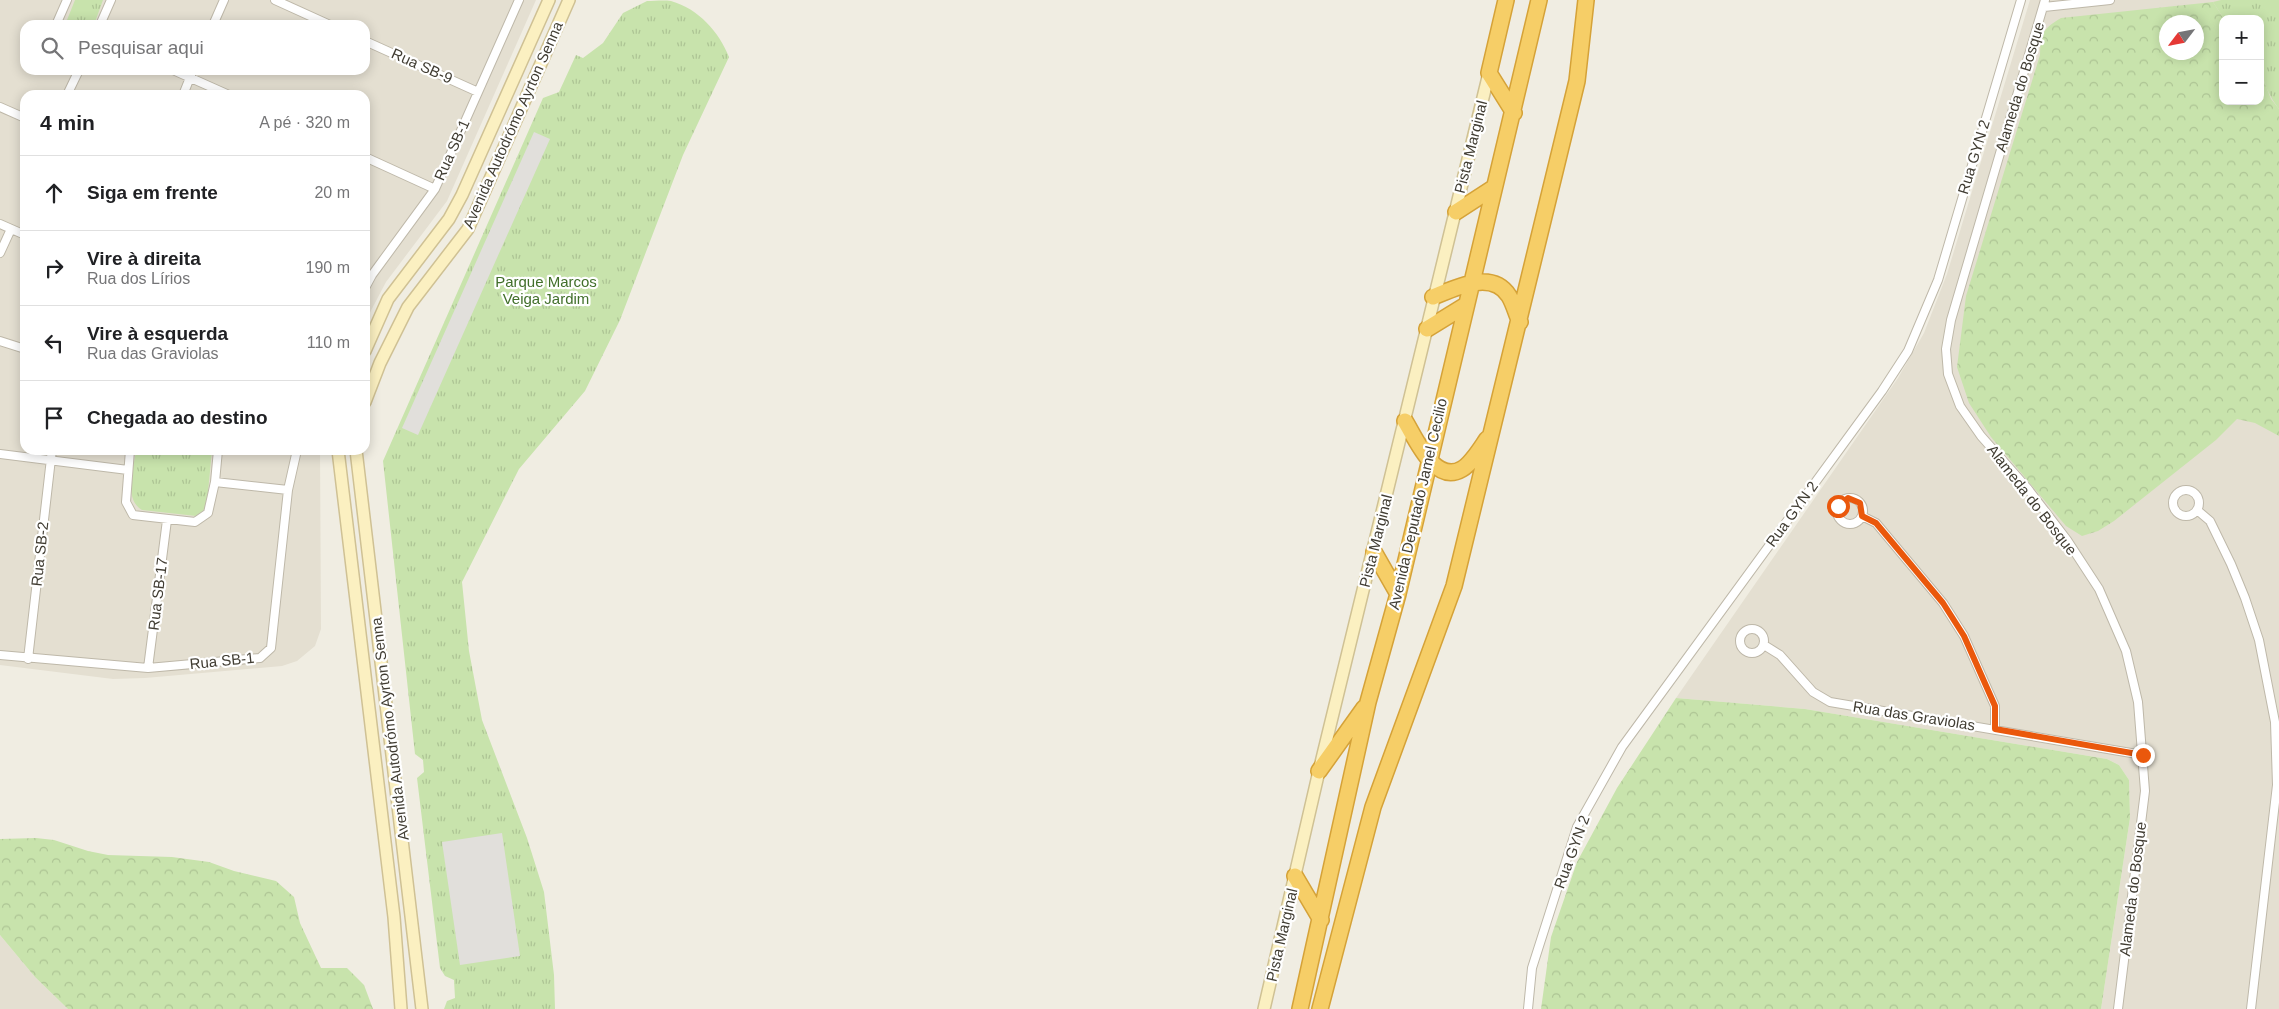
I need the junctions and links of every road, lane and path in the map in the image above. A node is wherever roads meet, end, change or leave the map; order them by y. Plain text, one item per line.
1 (67, 0) edge
2 (111, 0) edge
3 (224, 0) edge
4 (275, 0) edge
5 (519, 0) edge
6 (548, 0) edge
7 (569, 0) edge
8 (1506, 0) edge
9 (1539, 0) edge
10 (1586, 0) edge
11 (2022, 0) edge
12 (2110, 0) edge
13 (2045, 4) edge
14 (58, 20) edge
15 (102, 20) edge
16 (215, 20) edge
17 (319, 20) edge
18 (370, 43) edge
19 (1489, 74) junction
20 (74, 75) edge
21 (192, 75) edge
22 (194, 75) edge
23 (69, 90) edge
24 (184, 90) edge
25 (220, 90) edge
26 (478, 92) junction
27 (0, 107) edge
28 (1514, 113) junction
29 (20, 116) edge
30 (370, 159) edge
31 (435, 188) junction
32 (1493, 188) junction
33 (1456, 212) junction
34 (0, 224) edge
35 (12, 229) junction
36 (20, 233) edge
37 (0, 253) edge
38 (370, 271) edge
39 (1471, 282) junction
40 (1433, 297) junction
41 (1466, 305) junction
42 (1520, 322) junction
43 (1427, 328) junction
44 (370, 340) edge
45 (0, 341) edge
46 (20, 347) edge
47 (370, 389) edge
48 (1406, 421) junction
49 (1491, 434) junction
50 (0, 454) edge
51 (51, 455) edge
52 (130, 455) edge
53 (218, 455) edge
54 (296, 455) edge
55 (339, 455) edge
56 (357, 455) edge
57 (50, 460) junction
58 (1429, 461) junction
59 (128, 470) junction
60 (215, 482) junction
61 (288, 490) junction
62 (2197, 510) dead end
63 (1862, 516) dead end
64 (167, 520) junction
65 (1374, 552) junction
66 (1398, 594) junction
67 (1764, 645) dead end
68 (0, 655) edge
69 (362, 656) junction
70 (382, 656) junction
71 (28, 659) junction
72 (148, 668) junction
73 (1368, 702) junction
74 (1995, 729) junction
75 (2143, 755) junction
76 (1319, 771) junction
77 (1295, 876) junction
78 (1321, 920) junction
79 (402, 1009) edge
80 (422, 1009) edge
81 (1264, 1009) edge
82 (1300, 1009) edge
83 (1320, 1009) edge
84 (1528, 1009) edge
85 (2118, 1009) edge
86 (2251, 1009) edge

1 - 14 street
2 - 15 street
3 - 16 street
4 - 17 street
5 - 26 street, Rua SB-1
6 - 44 street, Avenida Autodrómo Ayrton Senna
7 - 47 street, Avenida Autodrómo Ayrton Senna
8 - 19 highway
9 - 28 highway, Avenida Deputado Jamel Cecilio
10 - 42 highway
11 - 84 street, Rua GYN 2
12 - 13 street
13 - 75 street, Alameda do Bosque
18 - 26 street, Rua SB-9
19 - 28 highway
19 - 33 street, Pista Marginal
20 - 23 street
21 - 24 street
22 - 25 street
26 - 31 street, Rua SB-1
27 - 29 street
28 - 32 highway, Avenida Deputado Jamel Cecilio
30 - 31 street
31 - 38 street, Rua SB-1
32 - 33 highway
32 - 39 highway, Avenida Deputado Jamel Cecilio
33 - 40 street, Pista Marginal
34 - 35 street
35 - 36 street
35 - 37 street
39 - 40 highway
39 - 41 highway, Avenida Deputado Jamel Cecilio
39 - 42 highway
40 - 43 street, Pista Marginal
41 - 43 highway
41 - 58 highway, Avenida Deputado Jamel Cecilio
42 - 49 highway
43 - 48 street, Pista Marginal
45 - 46 street
48 - 58 highway
48 - 65 street, Pista Marginal
49 - 58 highway
49 - 83 highway
50 - 57 street
51 - 57 street, Rua SB-2
52 - 59 street
53 - 60 street
54 - 61 street, Rua SB-1
55 - 69 street, Avenida Autodrómo Ayrton Senna
56 - 70 street, Avenida Autodrómo Ayrton Senna
57 - 59 street
57 - 71 street, Rua SB-2
58 - 66 highway, Avenida Deputado Jamel Cecilio
59 - 64 street
60 - 61 street
60 - 64 street
61 - 72 street, Rua SB-1
62 - 86 street
63 - 74 street
64 - 72 street, Rua SB-17
65 - 66 highway
65 - 76 street, Pista Marginal
66 - 73 highway, Avenida Deputado Jamel Cecilio
67 - 74 street, Rua das Graviolas
68 - 71 street, Rua SB-1
69 - 70 street
69 - 79 street, Avenida Autodrómo Ayrton Senna
70 - 80 street, Avenida Autodrómo Ayrton Senna
71 - 72 street, Rua SB-1
73 - 76 highway
73 - 78 highway, Avenida Deputado Jamel Cecilio
74 - 75 street, Rua das Graviolas
75 - 85 street, Alameda do Bosque
76 - 77 street, Pista Marginal
77 - 78 highway
77 - 81 street, Pista Marginal
78 - 82 highway, Avenida Deputado Jamel Cecilio

